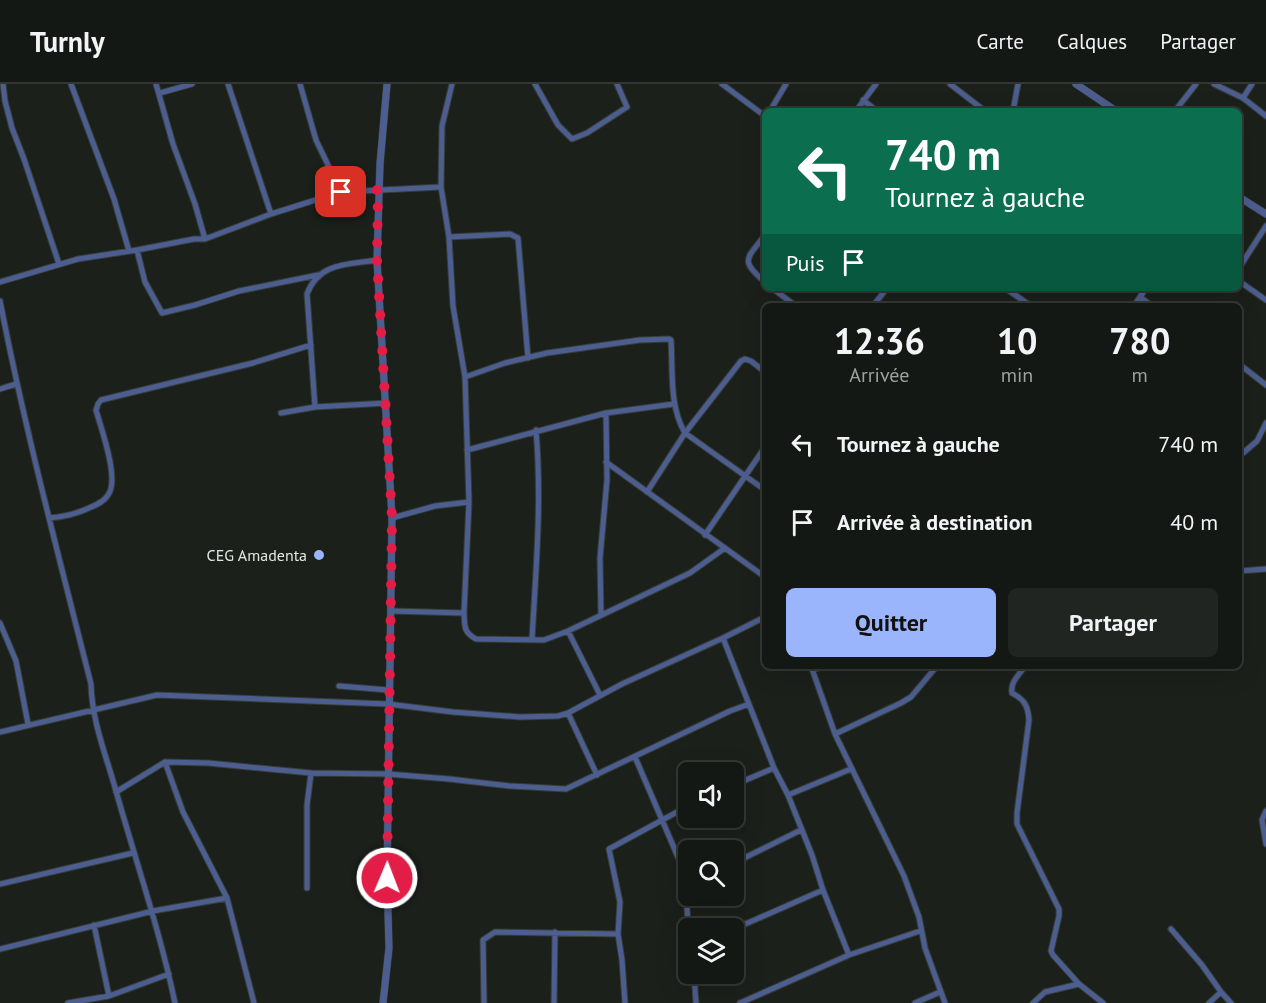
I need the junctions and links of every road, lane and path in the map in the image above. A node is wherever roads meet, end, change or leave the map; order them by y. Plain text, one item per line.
1 (71, 84) edge
2 (156, 84) edge
3 (192, 84) edge
4 (228, 84) edge
5 (300, 84) edge
6 (387, 84) edge
7 (452, 84) edge
8 (535, 84) edge
9 (617, 84) edge
10 (722, 84) edge
11 (786, 84) edge
12 (876, 84) edge
13 (950, 84) edge
14 (1018, 84) edge
15 (1076, 84) edge
16 (1196, 84) edge
17 (1214, 84) edge
18 (1252, 84) edge
19 (2, 85) edge
20 (160, 93) junction
21 (1243, 98) junction
22 (863, 100) junction
23 (772, 108) edge
24 (858, 108) edge
25 (873, 108) edge
26 (981, 108) edge
27 (1014, 108) edge
28 (1112, 108) edge
29 (1177, 108) edge
30 (762, 114) edge
31 (1266, 116) edge
32 (441, 187) junction
33 (378, 190) junction
34 (341, 192) junction
35 (1242, 199) edge
36 (271, 214) junction
37 (1266, 214) edge
38 (1266, 226) edge
39 (449, 237) junction
40 (205, 239) junction
41 (762, 239) edge
42 (137, 250) junction
43 (129, 251) junction
44 (377, 260) junction
45 (1242, 263) edge
46 (59, 264) junction
47 (318, 275) junction
48 (762, 279) edge
49 (0, 282) edge
50 (1242, 283) edge
51 (776, 291) edge
52 (885, 291) edge
53 (1009, 291) edge
54 (1144, 291) edge
55 (1140, 297) junction
56 (1266, 300) edge
57 (0, 301) edge
58 (792, 303) edge
59 (875, 303) edge
60 (1027, 303) edge
61 (1136, 303) edge
62 (1148, 303) edge
63 (311, 345) junction
64 (528, 358) junction
65 (1242, 366) edge
66 (762, 370) edge
67 (465, 377) junction
68 (16, 384) junction
69 (1266, 385) edge
70 (0, 389) edge
71 (387, 404) junction
72 (674, 404) junction
73 (315, 407) junction
74 (281, 412) dead end
75 (606, 413) junction
76 (1266, 423) edge
77 (536, 430) junction
78 (685, 433) junction
79 (467, 450) junction
80 (762, 451) edge
81 (1243, 453) dead end
82 (606, 462) junction
83 (745, 475) junction
84 (762, 488) edge
85 (647, 492) junction
86 (469, 502) junction
87 (49, 518) junction
88 (392, 518) junction
89 (705, 535) junction
90 (725, 548) junction
91 (1266, 569) edge
92 (1242, 571) edge
93 (762, 575) edge
94 (391, 611) junction
95 (464, 613) junction
96 (601, 614) junction
97 (762, 618) edge
98 (0, 623) edge
99 (568, 631) junction
100 (723, 638) junction
101 (532, 639) junction
102 (812, 669) edge
103 (934, 669) edge
104 (1023, 669) edge
105 (339, 686) dead end
106 (388, 690) junction
107 (600, 695) junction
108 (388, 704) junction
109 (749, 704) junction
110 (92, 710) junction
111 (568, 713) junction
112 (28, 724) junction
113 (0, 732) edge
114 (835, 734) junction
115 (635, 757) junction
116 (165, 762) junction
117 (774, 768) junction
118 (851, 769) junction
119 (310, 772) junction
120 (388, 774) junction
121 (597, 775) junction
122 (744, 781) edge
123 (116, 792) junction
124 (788, 795) junction
125 (678, 811) edge
126 (1266, 811) edge
127 (663, 819) junction
128 (801, 830) junction
129 (1266, 844) edge
130 (133, 853) junction
131 (678, 856) edge
132 (744, 857) edge
133 (0, 884) edge
134 (307, 888) dead end
135 (823, 890) junction
136 (227, 898) junction
137 (153, 911) junction
138 (94, 925) junction
139 (744, 925) edge
140 (1171, 929) dead end
141 (920, 931) junction
142 (555, 932) junction
143 (618, 934) junction
144 (0, 949) edge
145 (849, 955) junction
146 (169, 974) junction
147 (695, 984) edge
148 (1079, 984) junction
149 (940, 992) junction
150 (1221, 992) junction
151 (109, 996) junction
152 (80, 1002) edge
153 (68, 1003) edge
154 (175, 1003) edge
155 (254, 1003) edge
156 (382, 1003) edge
157 (484, 1003) edge
158 (555, 1003) edge
159 (625, 1003) edge
160 (696, 1003) edge
161 (740, 1003) edge
162 (915, 1003) edge
163 (945, 1003) edge
164 (1033, 1003) edge
165 (1103, 1003) edge
166 (1209, 1003) edge
167 (1231, 1003) edge

1 - 43 street
2 - 20 street
3 - 20 street
4 - 36 street
5 - 34 street
6 - 33 street
7 - 32 street
8 - 9 street
10 - 30 street
11 - 23 street
12 - 22 street
13 - 26 street
14 - 27 street
15 - 28 street
16 - 29 street
17 - 21 street
18 - 21 street
19 - 46 street
20 - 40 street
21 - 31 street
22 - 24 street
22 - 25 street
32 - 33 street
32 - 39 street
33 - 34 street
33 - 44 street
34 - 36 street
35 - 37 street
36 - 40 street
38 - 45 street
39 - 64 street
39 - 67 street
40 - 42 street
41 - 48 street
42 - 43 street
42 - 47 street
43 - 46 street
44 - 47 street
44 - 71 street
46 - 49 street
47 - 63 street
50 - 56 street
51 - 58 street
52 - 59 street
53 - 60 street
54 - 55 street
55 - 61 street
55 - 62 street
57 - 68 street
63 - 73 street
63 - 87 street
64 - 67 street
64 - 72 street
65 - 69 street
66 - 78 street
67 - 79 street
68 - 70 street
68 - 87 street
71 - 73 street
71 - 88 street
72 - 75 street
72 - 78 street
73 - 74 street
75 - 77 street
75 - 82 street
76 - 81 street
77 - 79 street
77 - 101 street
78 - 83 street
78 - 85 street
79 - 86 street
80 - 83 street
82 - 85 street
82 - 96 street
83 - 84 street
83 - 89 street
85 - 89 street
86 - 88 street
86 - 95 street
87 - 110 street
88 - 94 street
89 - 90 street
90 - 93 street
90 - 96 street
91 - 92 street
94 - 95 street
94 - 106 street
95 - 101 street
96 - 99 street
97 - 100 street
98 - 112 street
99 - 101 street
99 - 107 street
100 - 107 street
100 - 109 street
102 - 114 street
103 - 114 street
104 - 148 street
105 - 106 street
106 - 108 street
107 - 111 street
108 - 110 street
108 - 111 street
108 - 120 street
109 - 115 street
109 - 117 street
110 - 112 street
110 - 123 street
111 - 121 street
112 - 113 street
114 - 118 street
115 - 121 street
115 - 127 street
116 - 119 street
116 - 123 street
116 - 136 street
117 - 122 street
117 - 124 street
118 - 124 street
118 - 141 street
119 - 120 street
119 - 134 street
120 - 121 street
120 - 156 street
123 - 130 street
124 - 128 street
125 - 127 street
126 - 129 street
127 - 131 street
127 - 143 street
128 - 132 street
128 - 135 street
130 - 133 street
130 - 137 street
135 - 139 street
135 - 145 street
136 - 137 street
136 - 155 street
137 - 138 street
137 - 146 street
138 - 144 street
138 - 151 street
140 - 150 street
141 - 145 street
141 - 149 street
142 - 143 street
142 - 157 street
142 - 158 street
143 - 159 street
145 - 161 street
146 - 151 street
146 - 154 street
147 - 160 street
148 - 164 street
148 - 165 street
149 - 162 street
149 - 163 street
150 - 166 street
150 - 167 street
151 - 152 street
152 - 153 street

